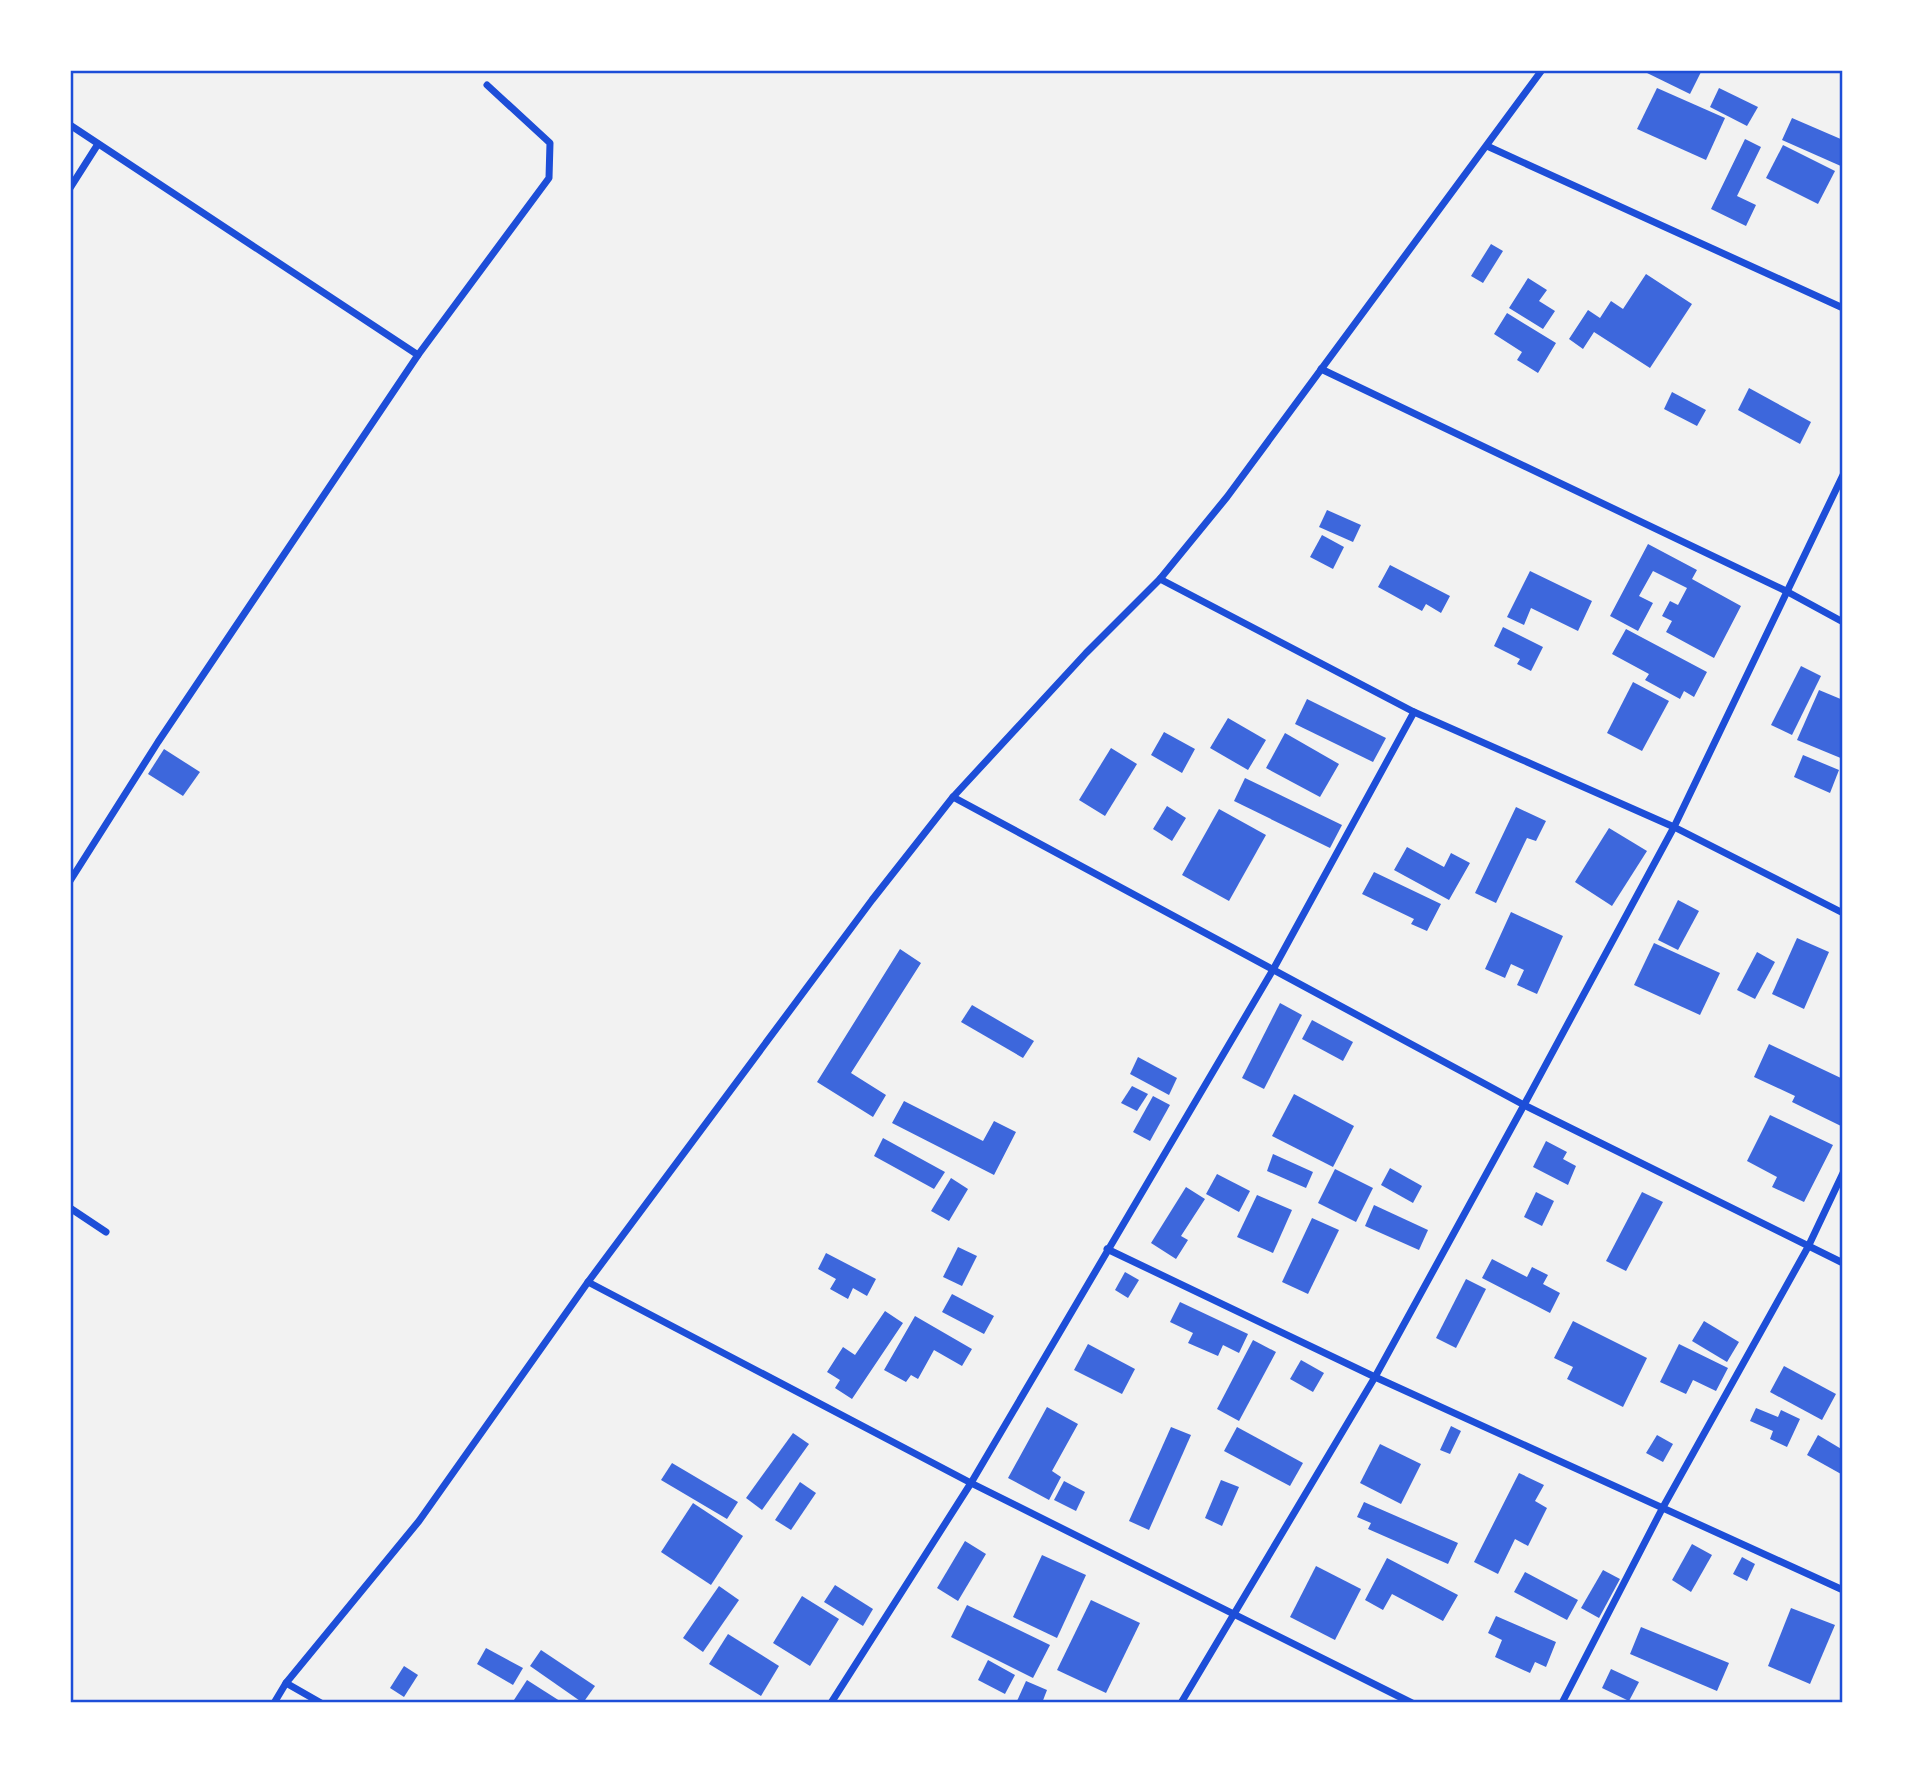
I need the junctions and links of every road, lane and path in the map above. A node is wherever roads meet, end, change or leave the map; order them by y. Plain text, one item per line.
1 (1542, 70) edge
2 (486, 85) dead end
3 (70, 125) edge
4 (99, 144) junction
5 (1487, 146) junction
6 (70, 188) edge
7 (1843, 308) edge
8 (418, 355) junction
9 (1321, 369) junction
10 (1843, 474) edge
11 (1160, 579) junction
12 (1786, 591) junction
13 (1843, 622) edge
14 (1414, 712) junction
15 (953, 797) junction
16 (1674, 827) junction
17 (70, 881) edge
18 (1843, 913) edge
19 (1275, 968) junction
20 (1524, 1105) junction
21 (1843, 1173) edge
22 (70, 1208) edge
23 (106, 1231) dead end
24 (1808, 1247) junction
25 (1107, 1249) junction
26 (1843, 1263) edge
27 (588, 1282) junction
28 (1375, 1377) junction
29 (971, 1483) junction
30 (1662, 1509) junction
31 (1843, 1590) edge
32 (1233, 1614) junction
33 (286, 1683) junction
34 (274, 1703) edge
35 (321, 1703) edge
36 (831, 1703) edge
37 (1181, 1703) edge
38 (1412, 1703) edge
39 (1562, 1703) edge

1 - 5 street
2 - 8 street
3 - 4 street
4 - 6 street
4 - 8 street
5 - 7 street
5 - 9 street
8 - 17 street
9 - 11 street
9 - 12 street
10 - 12 street
11 - 14 street
11 - 15 street
12 - 13 street
12 - 16 street
14 - 16 street
14 - 19 street
15 - 19 street
15 - 27 street
16 - 18 street
16 - 20 street
19 - 20 street
19 - 25 street
20 - 24 street
20 - 28 street
21 - 24 street
22 - 23 street
24 - 26 street
24 - 30 street
25 - 28 street
25 - 29 street
27 - 29 street
27 - 33 street
28 - 30 street
28 - 32 street
29 - 32 street
29 - 36 street
30 - 31 street
30 - 39 street
32 - 37 street
32 - 38 street
33 - 34 street
33 - 35 street

